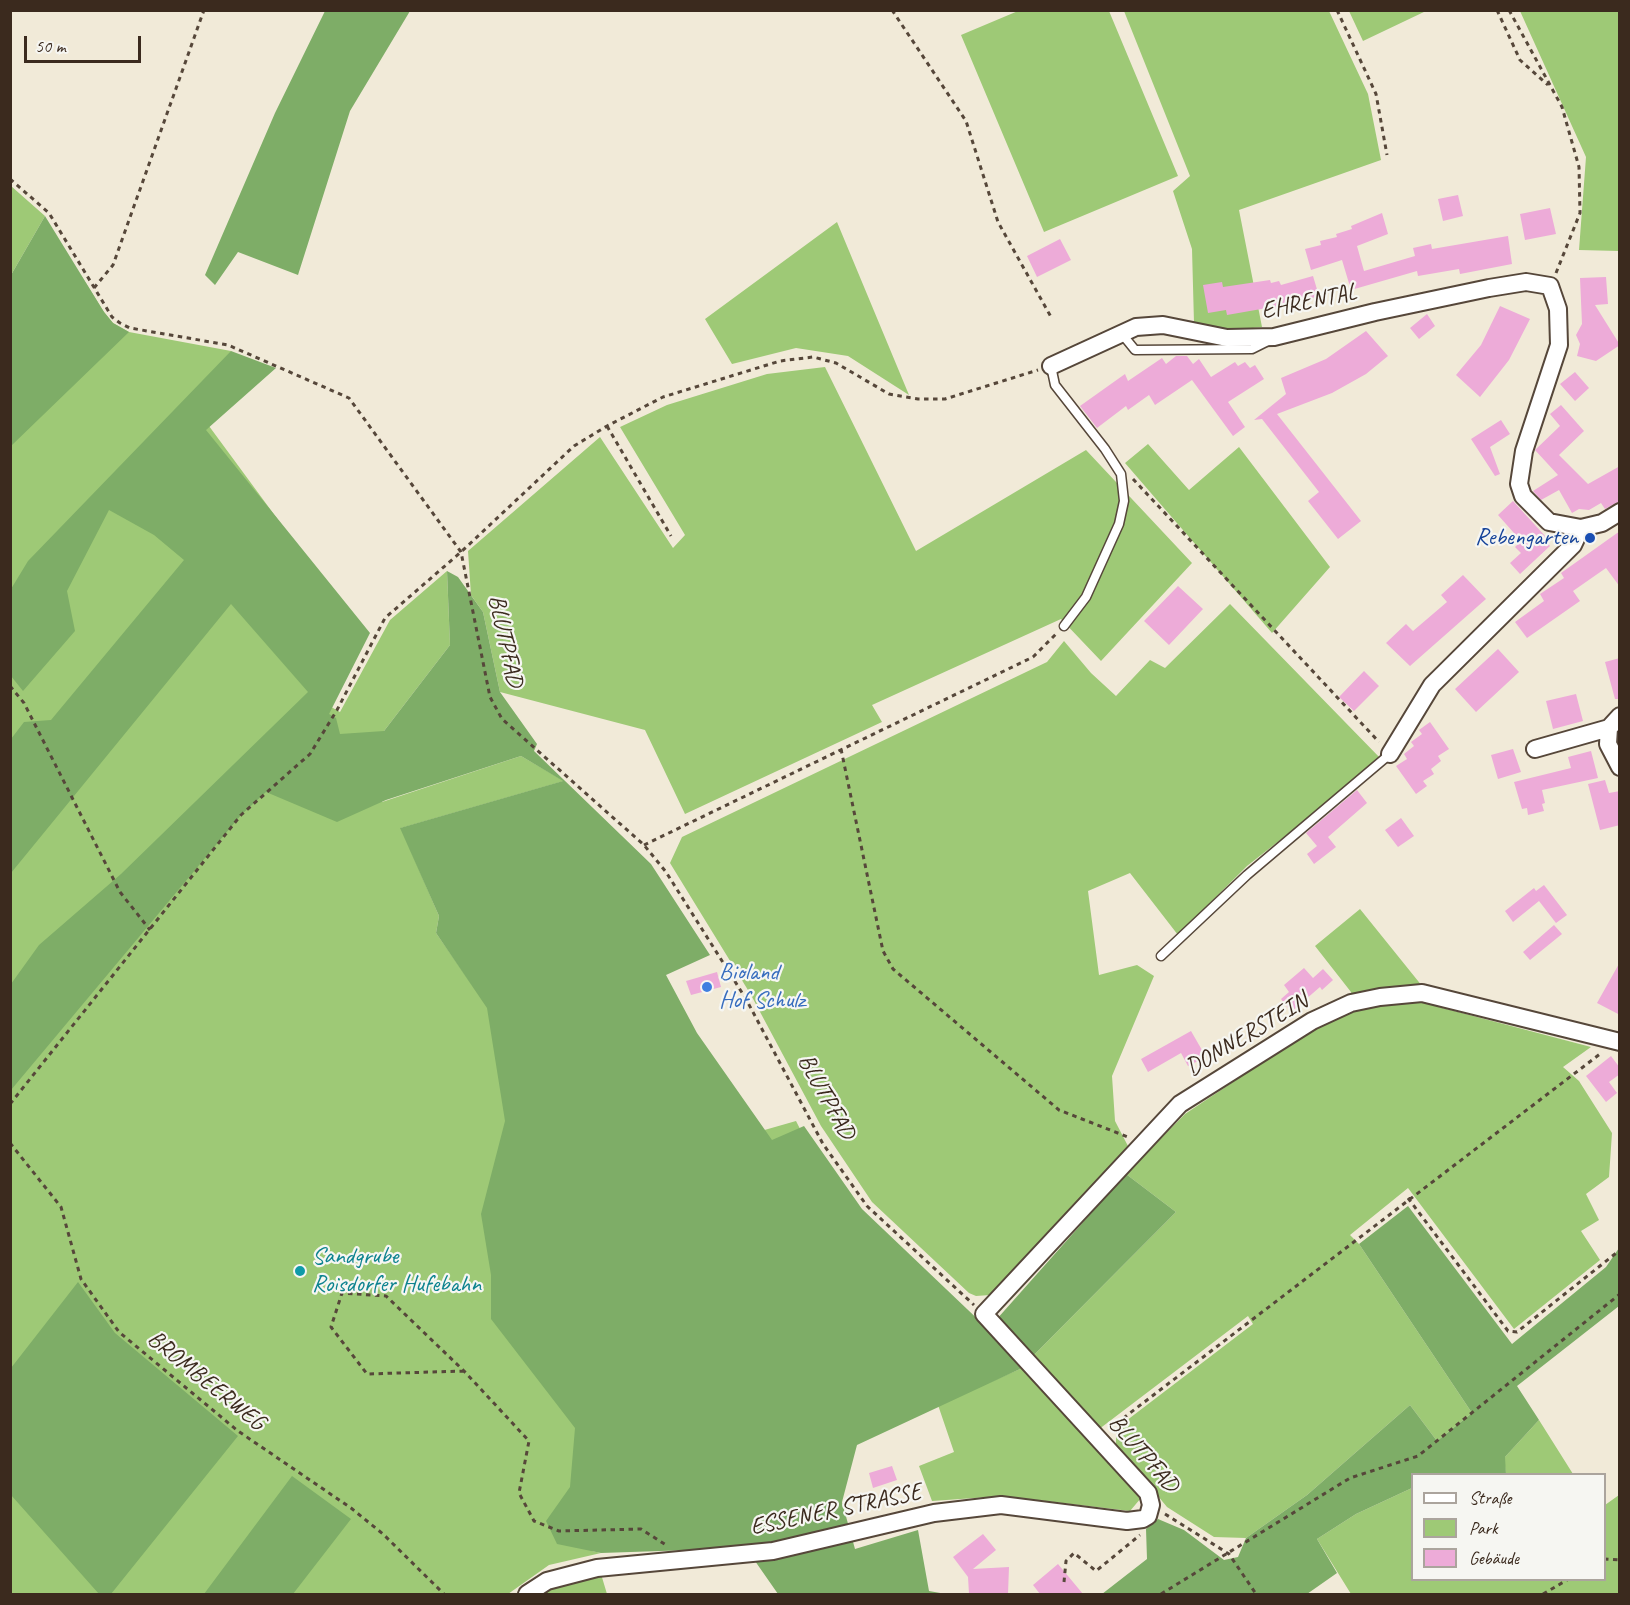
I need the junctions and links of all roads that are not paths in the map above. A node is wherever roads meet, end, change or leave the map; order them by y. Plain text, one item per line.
1 (1122, 334) junction
2 (1274, 337) junction
3 (1051, 366) joint
4 (1620, 512) edge
5 (1581, 528) junction
6 (1064, 626) road end
7 (1614, 722) edge
8 (1535, 748) dead end
9 (1390, 754) joint
10 (1620, 767) edge
11 (1161, 956) dead end
12 (1618, 1042) edge
13 (984, 1314) joint
14 (1147, 1512) joint
15 (527, 1594) edge

1 - 2 street, EHRENTAL
1 - 2 lane
1 - 3 street, EHRENTAL
2 - 5 street, EHRENTAL
3 - 6 lane
4 - 5 street
5 - 9 street
7 - 8 street
7 - 10 street
9 - 11 lane
12 - 13 street, DONNERSTEIN
13 - 14 street, BLUTPFAD
14 - 15 street, ESSENER STRASSE

